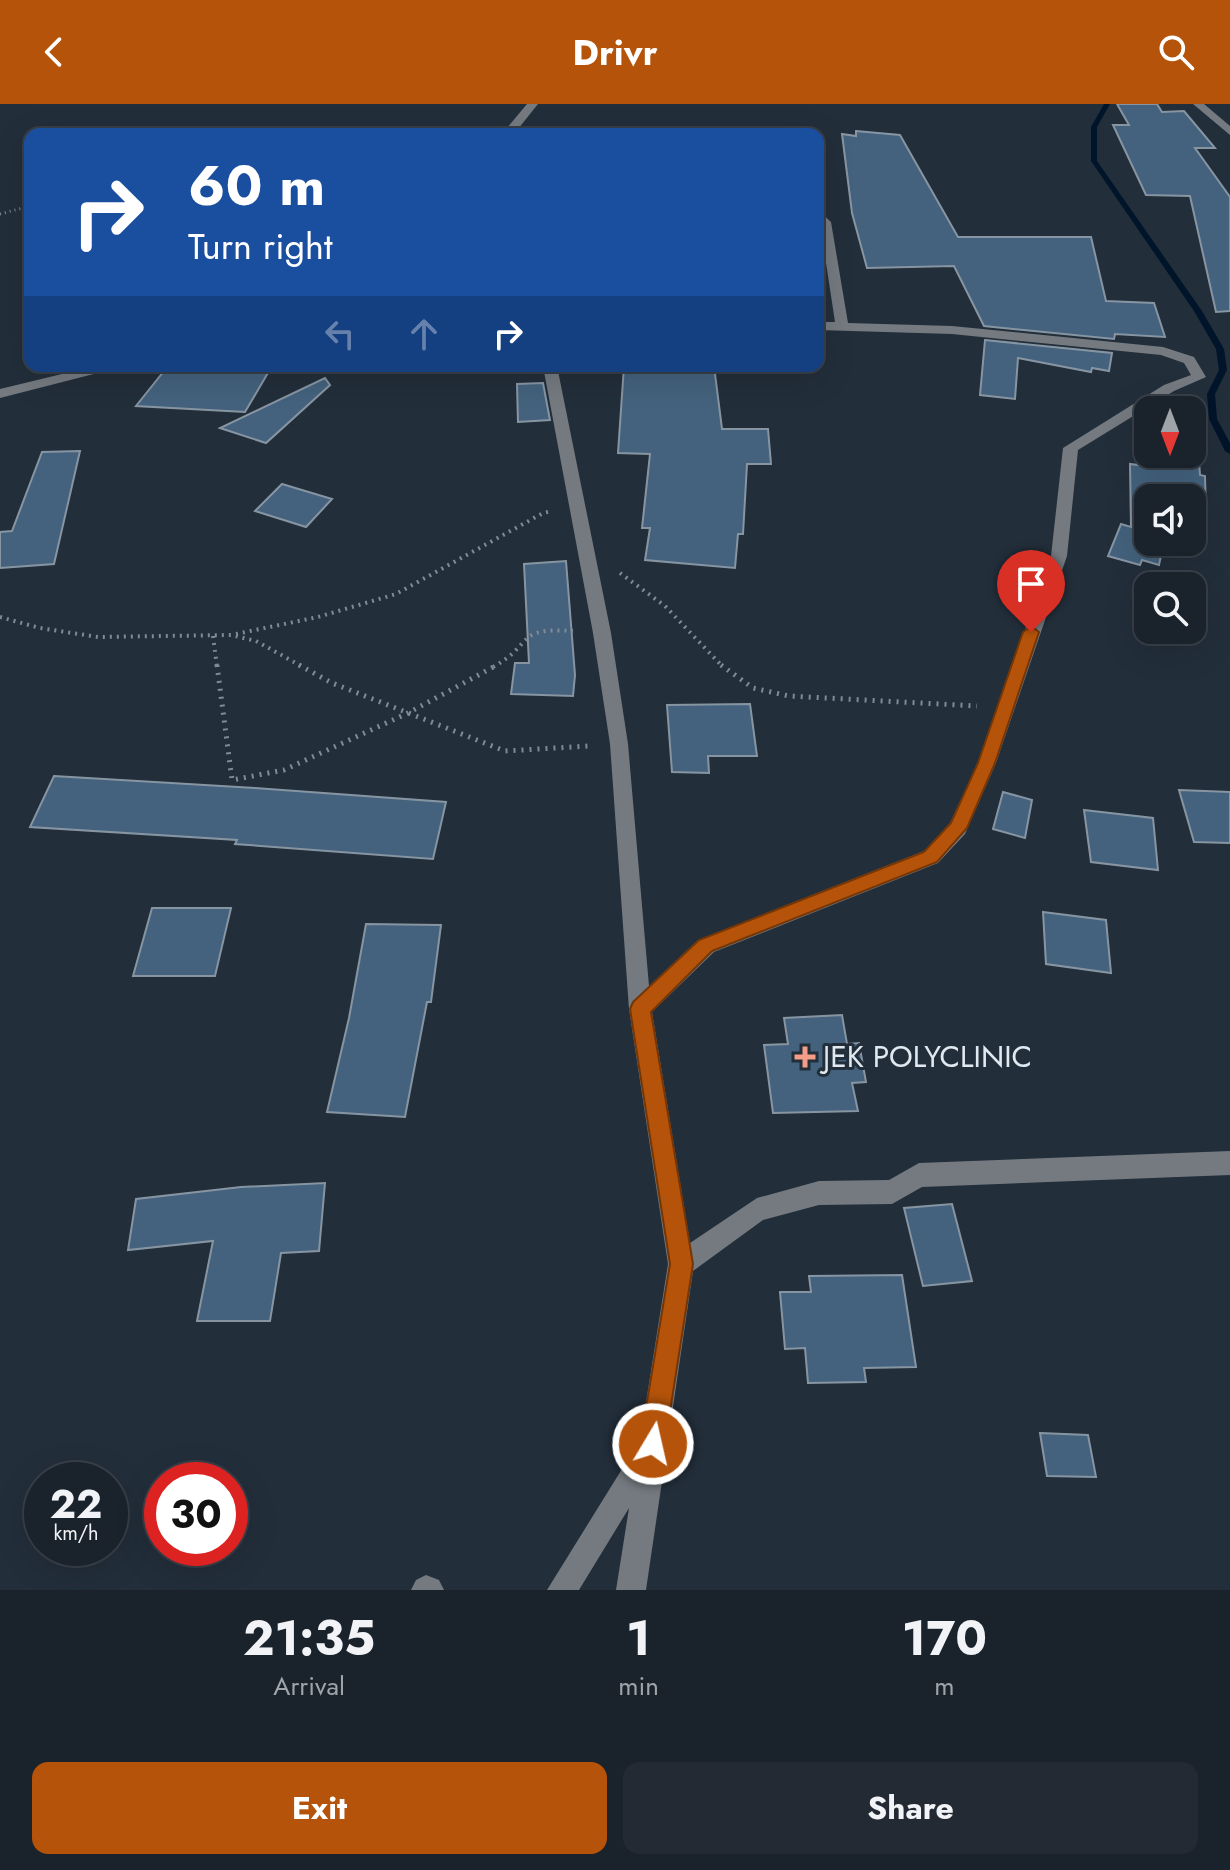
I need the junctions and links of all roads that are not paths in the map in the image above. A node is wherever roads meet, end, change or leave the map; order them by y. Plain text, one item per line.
1 (533, 104) edge
2 (1198, 104) edge
3 (513, 128) edge
4 (1230, 132) edge
5 (824, 221) edge
6 (824, 326) edge
7 (842, 326) junction
8 (86, 372) edge
9 (551, 372) edge
10 (0, 394) edge
11 (640, 1009) junction
12 (1230, 1163) edge
13 (681, 1264) junction
14 (653, 1444) junction
15 (562, 1590) edge
16 (631, 1590) edge

1 - 3 street
2 - 4 street
5 - 7 street
6 - 7 street
7 - 11 street
8 - 10 street
9 - 11 street
11 - 13 street
12 - 13 street
13 - 14 street
14 - 15 street
14 - 16 street

